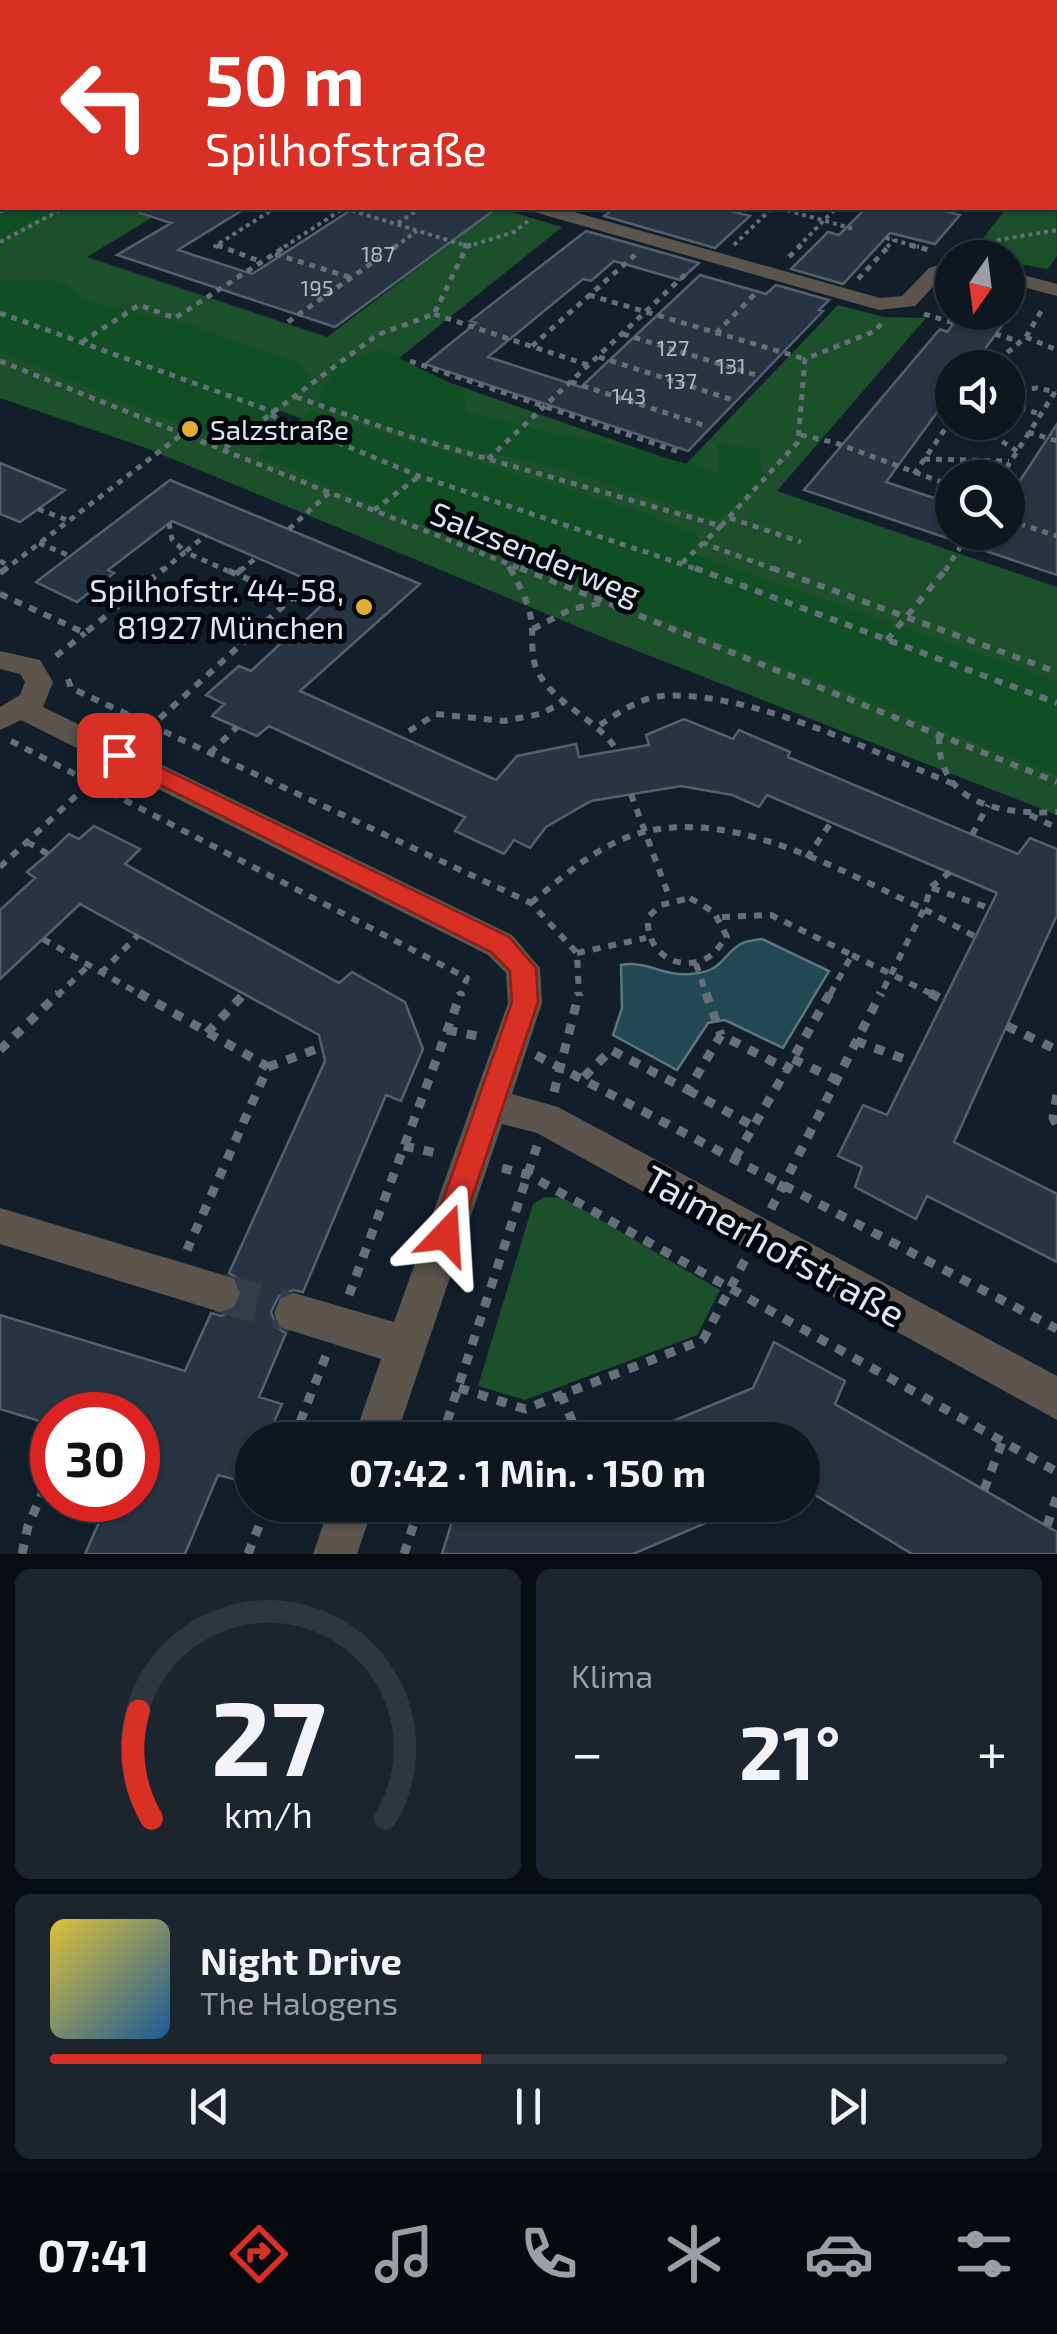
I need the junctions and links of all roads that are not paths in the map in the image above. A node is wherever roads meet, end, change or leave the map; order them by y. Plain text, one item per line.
1 (549, 210) edge
2 (935, 273) edge
3 (1025, 282) edge
4 (1055, 290) edge
5 (0, 660) edge
6 (11, 714) edge
7 (488, 1104) junction
8 (0, 1226) edge
9 (220, 1293) tunnel mouth
10 (294, 1313) tunnel mouth
11 (406, 1346) junction
12 (1057, 1400) edge
13 (380, 1422) edge
14 (346, 1522) edge
15 (335, 1554) edge

1 - 2 street
3 - 4 street
5 - 6 street
6 - 7 street
7 - 11 street
7 - 12 street, Taimerhofstraße
8 - 9 street
10 - 11 street
11 - 13 street
14 - 15 street

